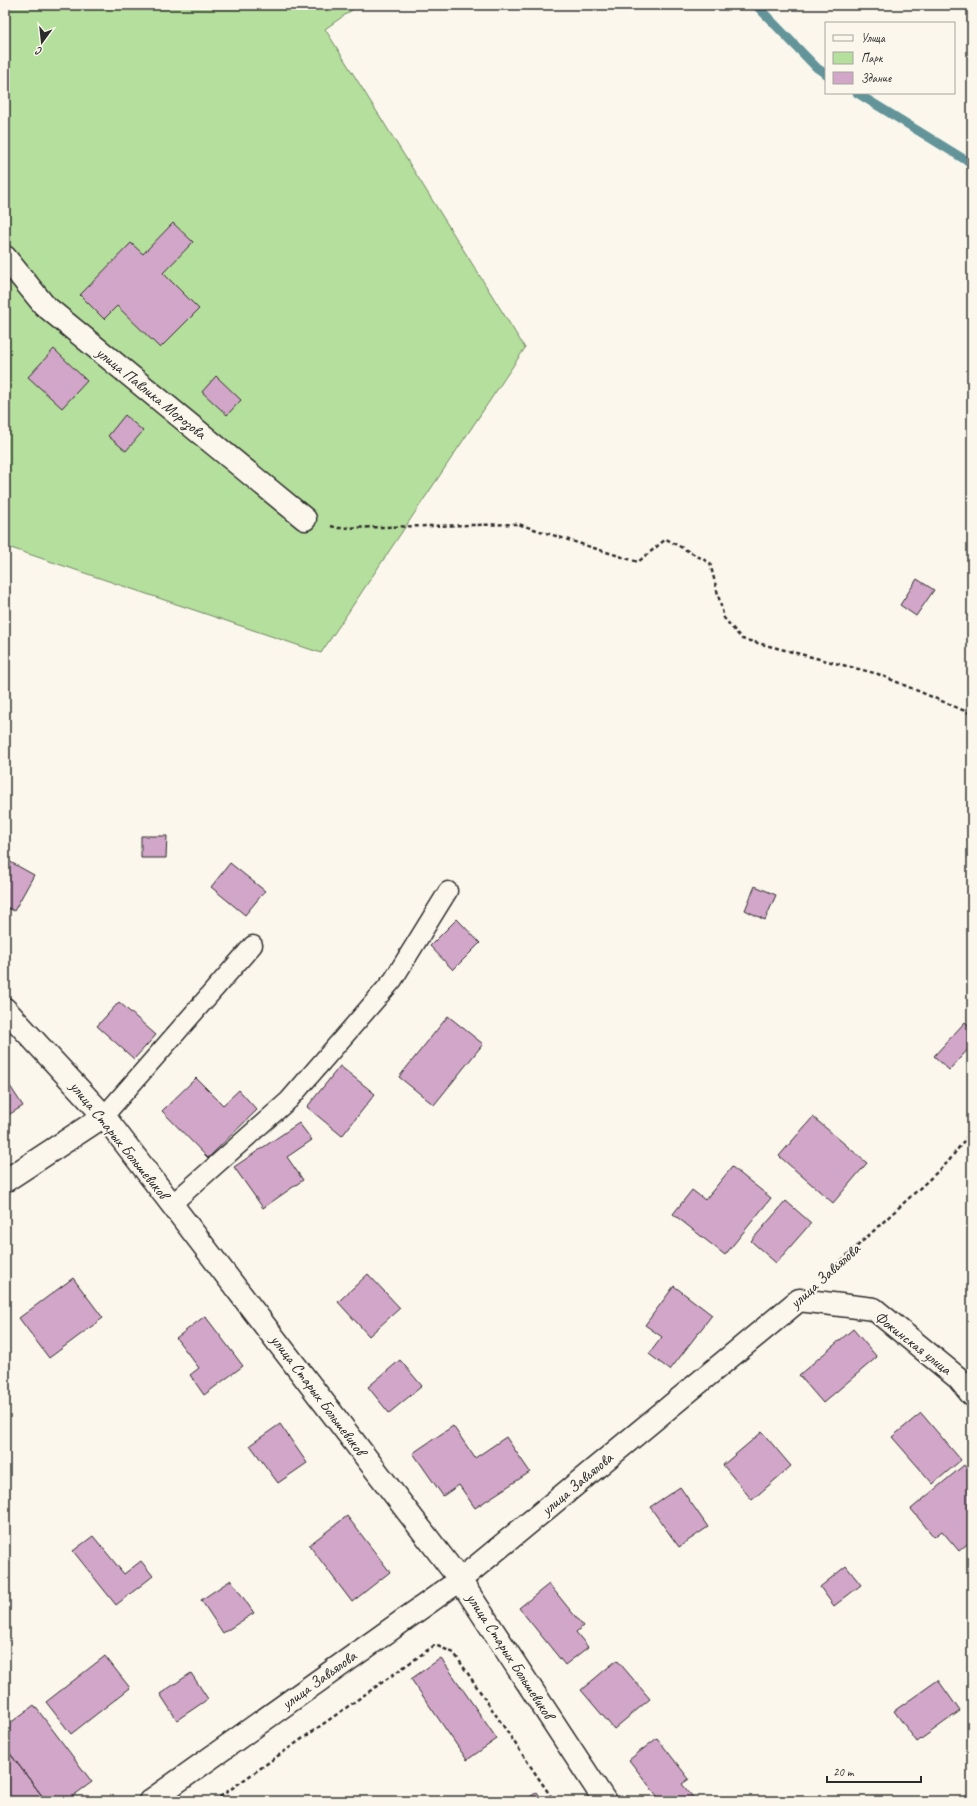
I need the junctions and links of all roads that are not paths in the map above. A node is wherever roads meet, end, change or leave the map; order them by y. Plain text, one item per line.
1 (5, 257) edge
2 (305, 519) road end
3 (448, 891) dead end
4 (253, 945) dead end
5 (5, 1009) edge
6 (104, 1116) junction
7 (5, 1181) edge
8 (172, 1204) junction
9 (799, 1300) joint
10 (972, 1395) edge
11 (460, 1580) junction
12 (150, 1801) edge
13 (606, 1801) edge

1 - 2 street, улица Павлика Морозова
3 - 8 lane
4 - 6 lane
5 - 6 street, улица Старых Большевиков
6 - 7 street
6 - 8 street, улица Старых Большевиков
8 - 11 street, улица Старых Большевиков
9 - 10 street, Фокинская улица
9 - 11 street, улица Завьялова
11 - 12 street, улица Завьялова
11 - 13 street, улица Старых Большевиков

